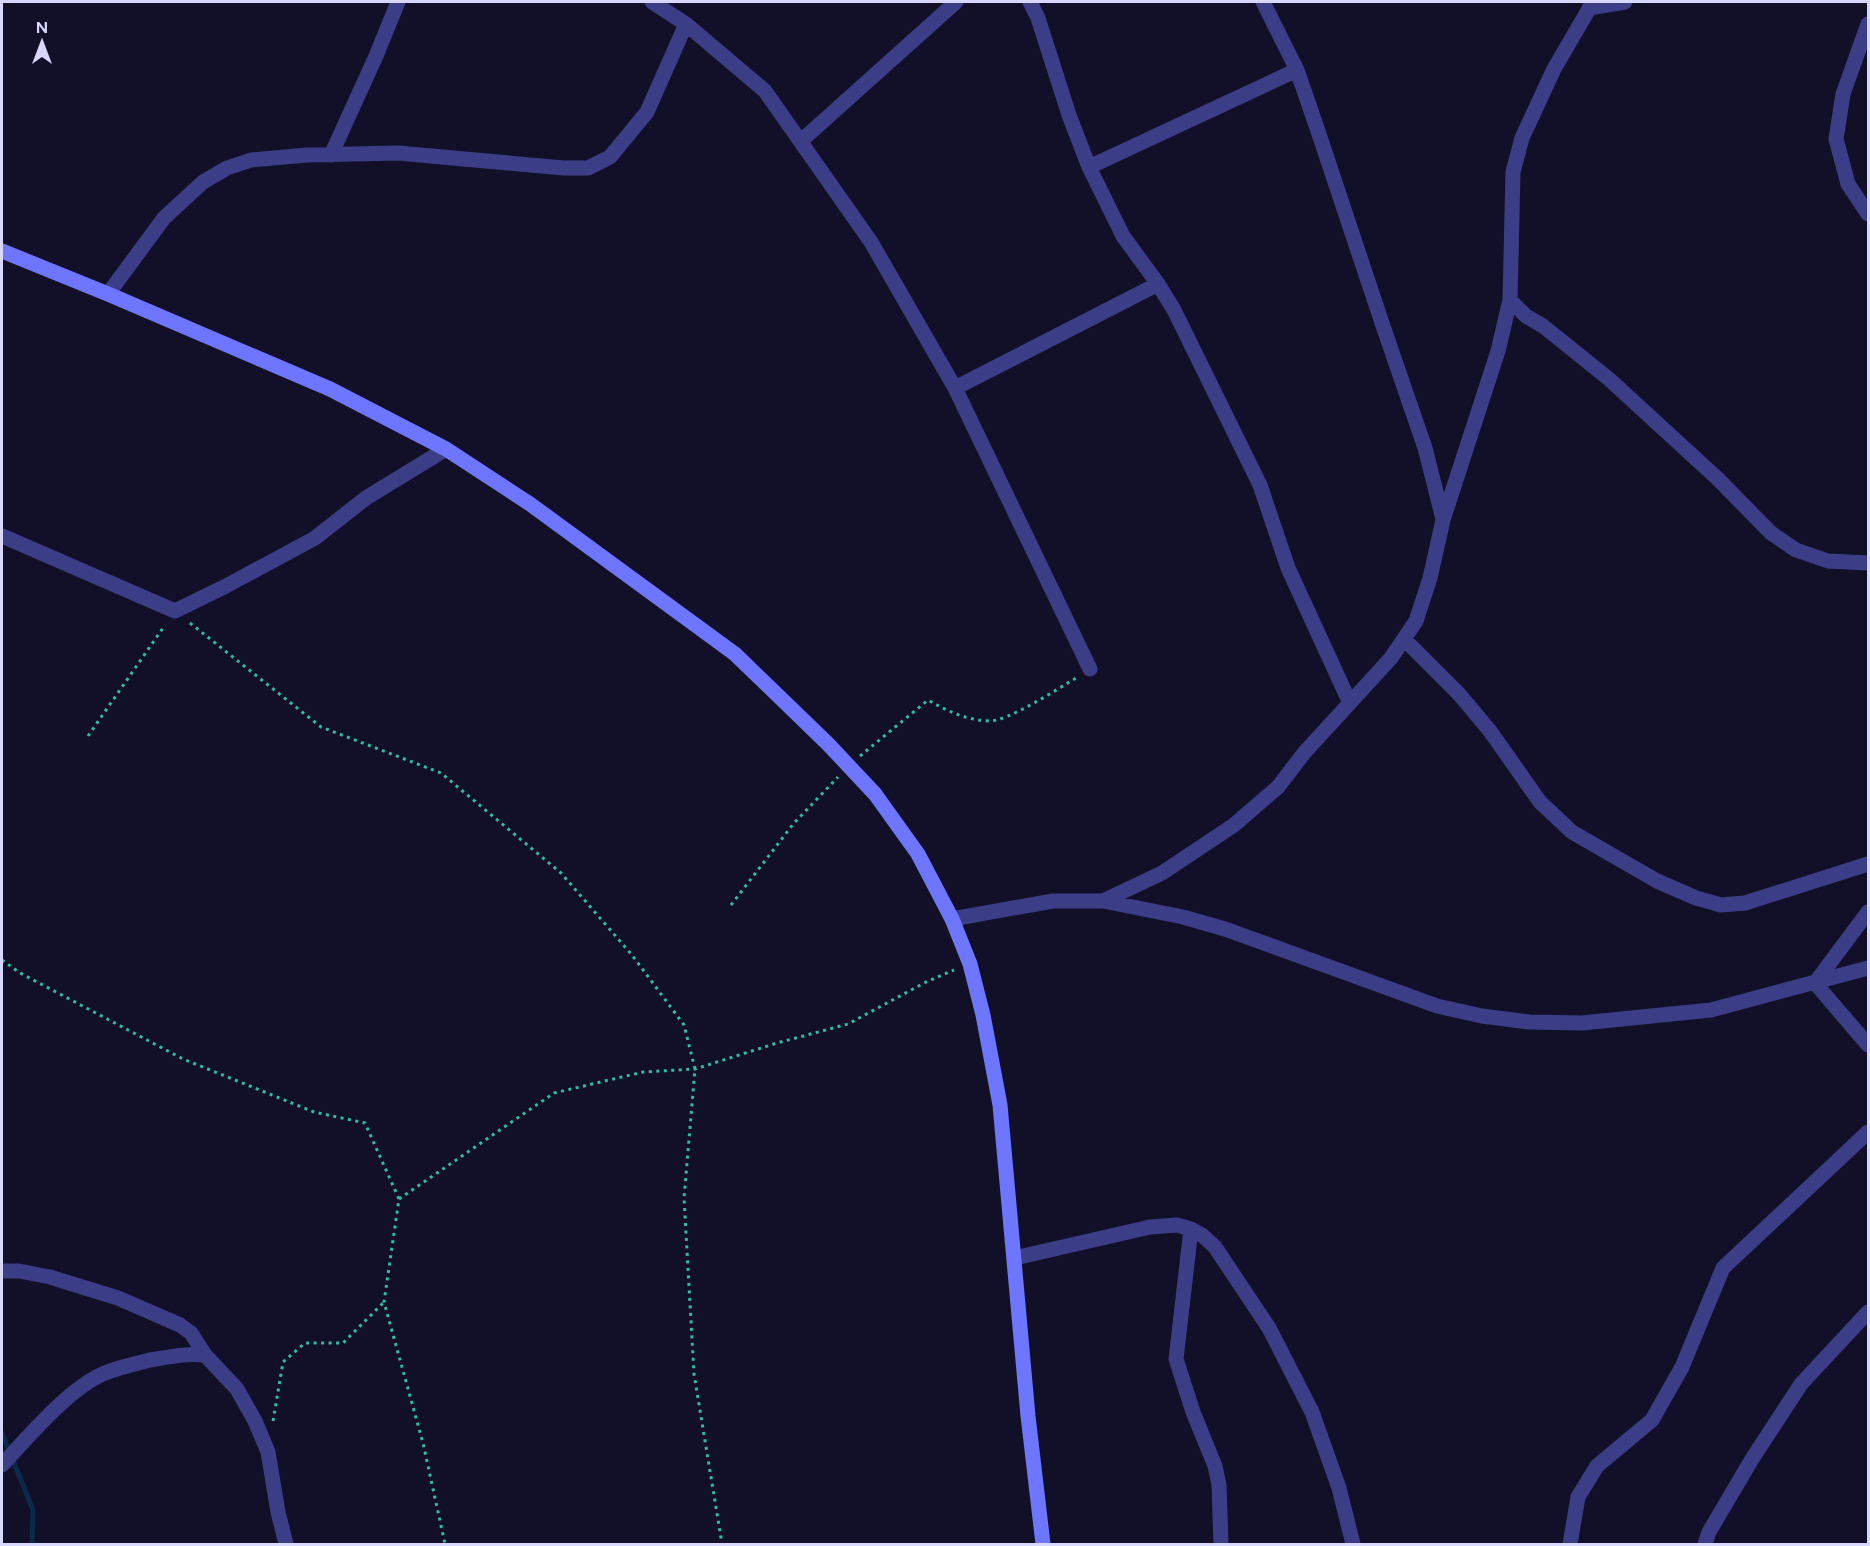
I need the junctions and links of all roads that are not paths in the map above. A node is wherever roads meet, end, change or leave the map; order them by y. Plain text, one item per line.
1 (398, 2) edge
2 (652, 2) edge
3 (956, 2) edge
4 (1030, 2) edge
5 (1263, 2) edge
6 (1625, 2) edge
7 (1591, 5) edge
8 (686, 24) junction
9 (1869, 24) edge
10 (1297, 70) junction
11 (801, 141) junction
12 (331, 154) junction
13 (1089, 167) junction
14 (1869, 214) edge
15 (2, 251) edge
16 (1158, 284) junction
17 (108, 294) junction
18 (1510, 300) junction
19 (955, 388) junction
20 (446, 449) junction
21 (1443, 520) junction
22 (2, 536) edge
23 (1869, 563) edge
24 (1404, 639) junction
25 (1090, 669) road end
26 (1350, 703) junction
27 (1869, 864) edge
28 (1103, 901) junction
29 (1869, 912) edge
30 (952, 919) junction
31 (1869, 968) edge
32 (1815, 983) junction
33 (1869, 1045) edge
34 (1869, 1132) edge
35 (1191, 1229) junction
36 (1014, 1258) junction
37 (2, 1271) edge
38 (1869, 1312) edge
39 (206, 1355) junction
40 (2, 1465) edge
41 (286, 1545) edge
42 (1043, 1545) edge
43 (1221, 1545) edge
44 (1353, 1545) edge
45 (1570, 1545) edge
46 (1705, 1545) edge

1 - 12 street
2 - 8 street
3 - 11 street
4 - 13 street
5 - 10 street
6 - 7 street
7 - 18 street
8 - 11 street
8 - 12 street
9 - 14 street
10 - 13 street
10 - 21 street
11 - 19 street
12 - 17 street
13 - 16 street
15 - 17 main road
16 - 19 street
16 - 26 street
17 - 20 main road
18 - 21 street
18 - 23 street
19 - 25 street
20 - 22 street
20 - 30 main road
21 - 24 street
24 - 26 street
24 - 27 street
26 - 28 street
28 - 30 street
28 - 32 street
29 - 32 street
30 - 36 main road
31 - 32 street
32 - 33 street
34 - 45 street
35 - 36 street
35 - 43 street
35 - 44 street
36 - 42 main road
37 - 39 street
38 - 46 street
39 - 40 street
39 - 41 street

